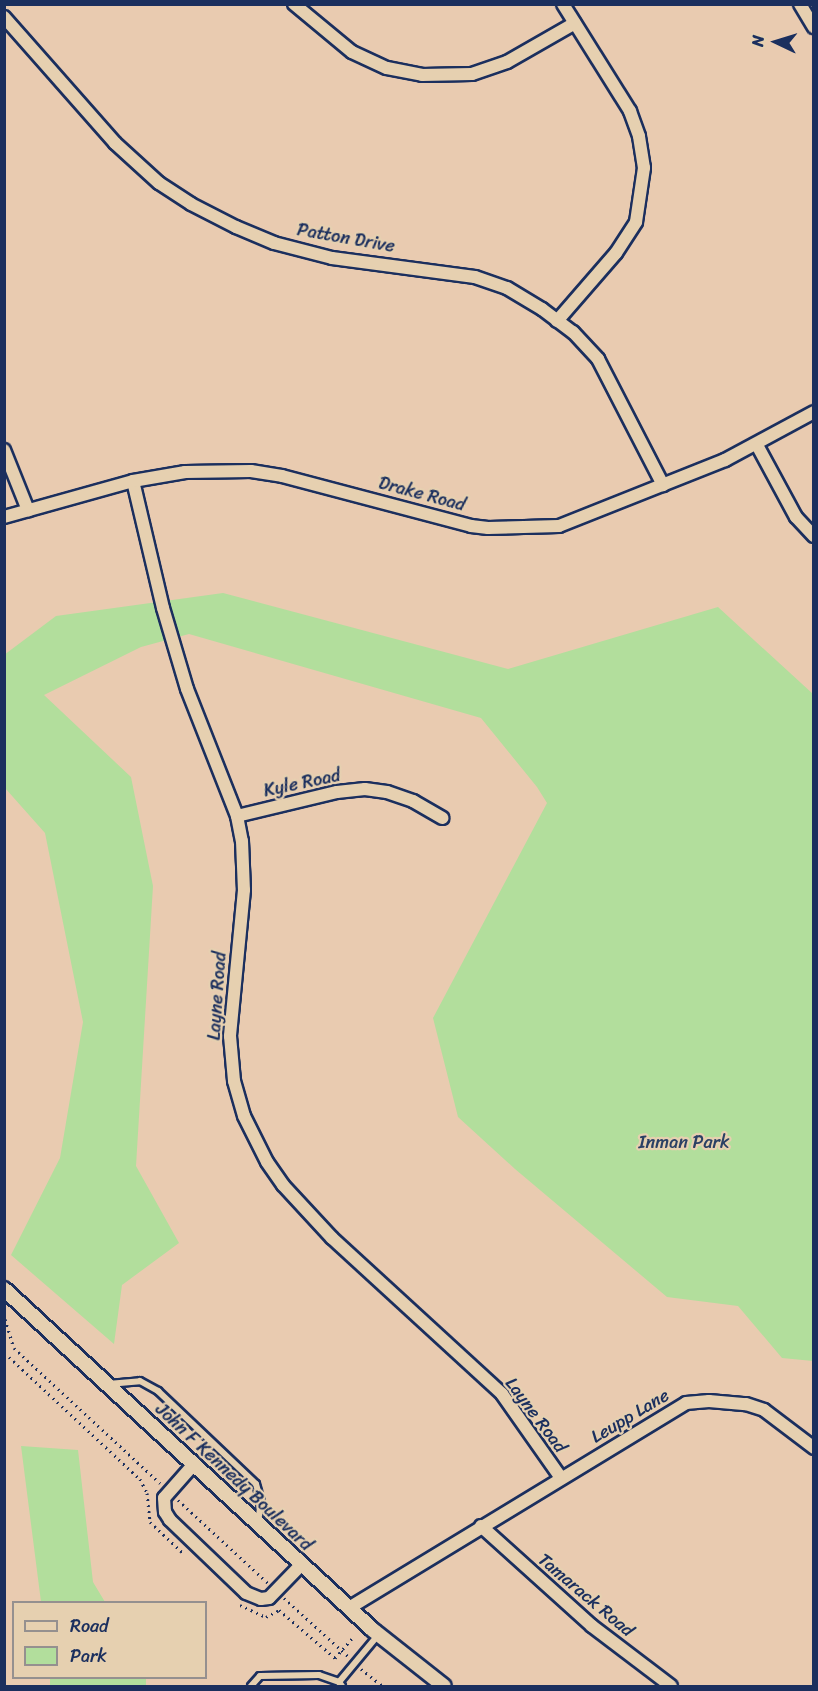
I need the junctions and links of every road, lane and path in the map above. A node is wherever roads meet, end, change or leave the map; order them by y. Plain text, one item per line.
1 (294, 4) edge
2 (563, 4) edge
3 (800, 4) edge
4 (4, 17) edge
5 (575, 23) junction
6 (813, 27) edge
7 (557, 321) junction
8 (813, 412) edge
9 (756, 445) junction
10 (4, 450) edge
11 (133, 481) junction
12 (663, 485) junction
13 (28, 510) junction
14 (4, 517) edge
15 (813, 536) edge
16 (237, 816) junction
17 (442, 818) dead end
18 (6, 1294) edge
19 (5, 1319) edge
20 (108, 1384) junction
21 (813, 1448) edge
22 (195, 1464) junction
23 (561, 1478) junction
24 (169, 1492) junction
25 (257, 1523) junction
26 (482, 1526) junction
27 (302, 1564) junction
28 (277, 1591) junction
29 (350, 1608) junction
30 (379, 1634) junction
31 (355, 1663) junction
32 (340, 1684) edge
33 (251, 1686) edge
34 (383, 1686) edge
35 (444, 1686) edge
36 (670, 1686) edge

1 - 5 street
2 - 5 street
3 - 6 street
4 - 7 street, Patton Drive
5 - 7 street
7 - 12 street, Patton Drive
8 - 9 street, Drake Road
9 - 12 street, Drake Road
9 - 15 street
10 - 13 street
11 - 12 street, Drake Road
11 - 13 street, Drake Road
11 - 16 street, Layne Road
13 - 14 street, Drake Road
16 - 17 street, Kyle Road
16 - 23 street, Layne Road
18 - 20 street, John F Kennedy Boulevard
19 - 24 path
20 - 22 street, John F Kennedy Boulevard
20 - 25 lane
21 - 23 street, Leupp Lane
22 - 24 street
22 - 25 street, John F Kennedy Boulevard
23 - 26 street, Leupp Lane
24 - 28 path
24 - 28 street
25 - 27 street, John F Kennedy Boulevard
26 - 29 street, Leupp Lane
26 - 36 street, Tamarack Road
27 - 28 street
27 - 29 street, John F Kennedy Boulevard
28 - 31 path
29 - 30 street, John F Kennedy Boulevard
30 - 31 lane
30 - 35 street, John F Kennedy Boulevard
31 - 32 lane
31 - 34 path
32 - 33 lane

